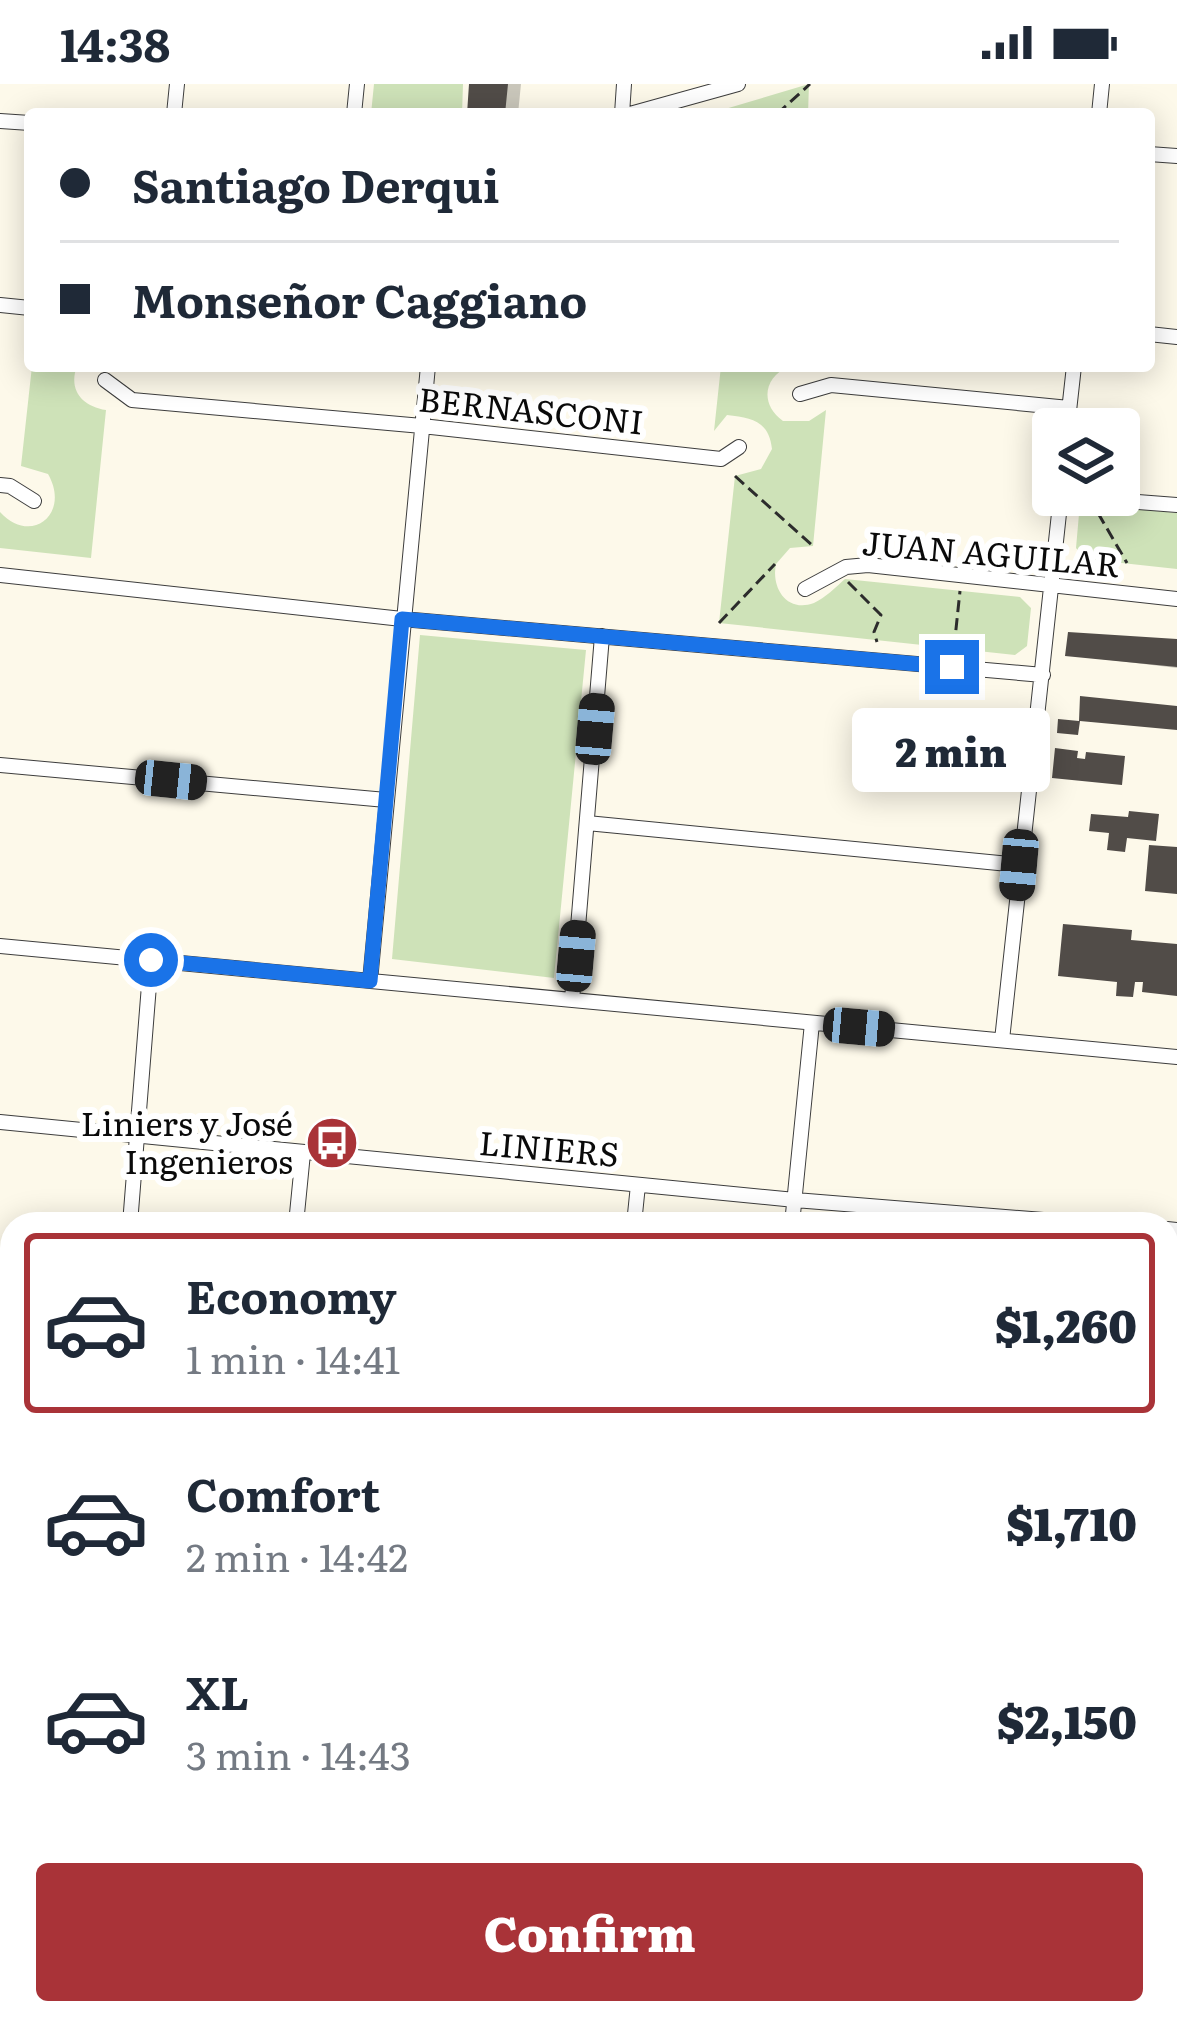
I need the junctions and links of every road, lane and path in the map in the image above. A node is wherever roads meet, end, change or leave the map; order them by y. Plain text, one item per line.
1 (738, 84) edge
2 (810, 84) edge
3 (648, 108) edge
4 (783, 108) edge
5 (427, 372) edge
6 (1073, 372) edge
7 (106, 380) dead end
8 (800, 394) dead end
9 (1070, 408) joint
10 (422, 426) junction
11 (739, 447) dead end
12 (735, 476) dead end
13 (0, 485) edge
14 (34, 501) dead end
15 (1140, 503) edge
16 (1177, 506) edge
17 (1058, 516) edge
18 (1099, 516) edge
19 (813, 546) dead end
20 (1127, 563) dead end
21 (776, 564) dead end
22 (0, 575) edge
23 (845, 579) dead end
24 (1052, 586) junction
25 (805, 589) dead end
26 (960, 591) dead end
27 (1177, 599) edge
28 (402, 619) junction
29 (719, 623) dead end
30 (602, 636) junction
31 (877, 642) dead end
32 (954, 649) dead end
33 (1042, 675) junction
34 (0, 765) edge
35 (386, 800) junction
36 (587, 823) junction
37 (1019, 865) junction
38 (0, 946) edge
39 (151, 960) junction
40 (370, 981) junction
41 (572, 1000) junction
42 (812, 1023) junction
43 (1002, 1040) junction
44 (1177, 1057) edge
45 (0, 1122) edge
46 (139, 1134) junction
47 (303, 1153) junction
48 (638, 1185) junction
49 (795, 1200) junction
50 (131, 1212) edge
51 (297, 1212) edge
52 (635, 1212) edge
53 (794, 1212) edge
54 (922, 1212) edge

1 - 3 street
2 - 4 path
5 - 10 street
6 - 9 street
7 - 10 street, BERNASCONI
8 - 9 street
10 - 11 street, BERNASCONI
10 - 28 street
12 - 19 path
13 - 14 street
15 - 16 street
17 - 24 street
18 - 20 path
21 - 29 path
22 - 28 street
23 - 31 path
24 - 25 street, JUAN AGUILAR
24 - 27 street, JUAN AGUILAR
24 - 33 street
26 - 32 path
28 - 30 street
28 - 35 street
30 - 33 street
30 - 36 street
33 - 37 street
34 - 35 street
35 - 40 street
36 - 37 street
36 - 41 street
37 - 43 street
38 - 39 street
39 - 40 street
39 - 46 street
40 - 41 street
41 - 42 street
42 - 43 street
42 - 49 street
43 - 44 street
45 - 46 street, LINIERS
46 - 47 street, LINIERS
46 - 50 street
47 - 48 street, LINIERS
47 - 51 street
48 - 49 street, LINIERS
48 - 52 street
49 - 53 street
49 - 54 street, LINIERS

